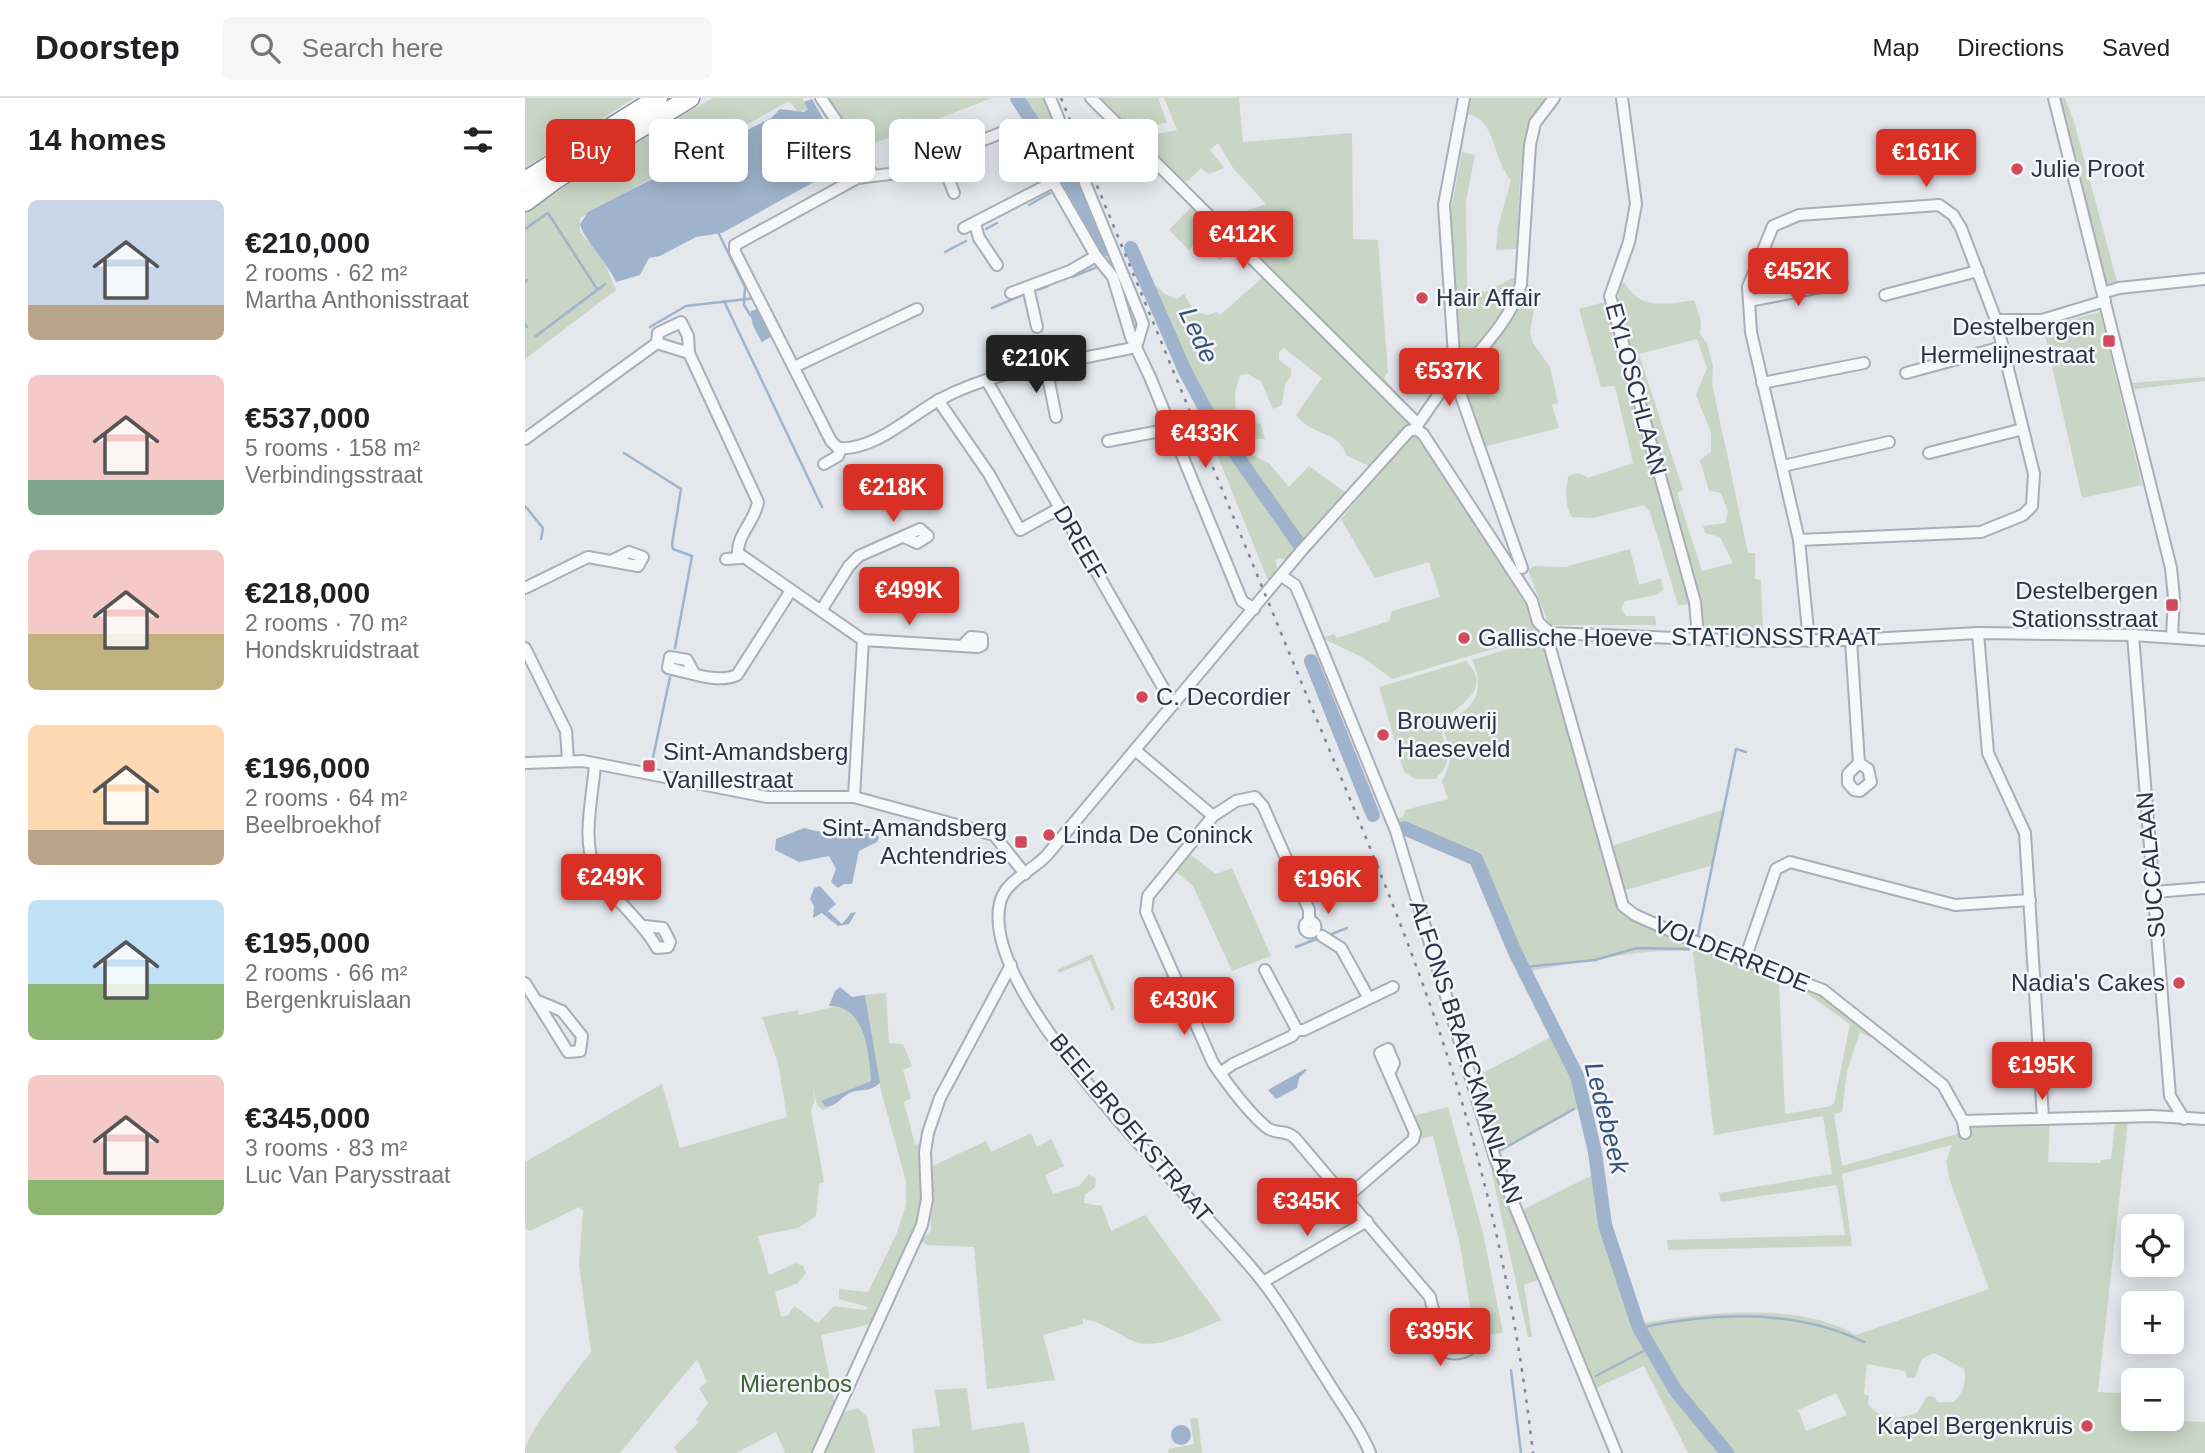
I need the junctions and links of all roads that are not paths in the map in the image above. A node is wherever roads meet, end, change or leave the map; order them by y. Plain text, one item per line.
1 (657, 98) edge
2 (690, 98) edge
3 (821, 98) edge
4 (1050, 98) edge
5 (1091, 98) edge
6 (1464, 98) edge
7 (1554, 98) edge
8 (1622, 98) edge
9 (2054, 98) edge
10 (835, 119) edge
11 (525, 181) edge
12 (850, 182) edge
13 (950, 182) edge
14 (1053, 182) edge
15 (1056, 182) edge
16 (954, 193) dead end
17 (525, 202) edge
18 (1096, 256) junction
19 (997, 265) dead end
20 (1978, 271) junction
21 (2205, 279) edge
22 (1842, 283) dead end
23 (1028, 287) junction
24 (1011, 293) dead end
25 (1885, 295) dead end
26 (2104, 297) junction
27 (1749, 301) junction
28 (917, 309) dead end
29 (1996, 320) junction
30 (1037, 327) dead end
31 (657, 343) junction
32 (1136, 347) junction
33 (2002, 347) junction
34 (689, 353) junction
35 (1864, 363) dead end
36 (1046, 367) junction
37 (795, 368) junction
38 (1906, 373) dead end
39 (1454, 376) junction
40 (987, 381) junction
41 (1762, 383) junction
42 (938, 400) junction
43 (1056, 417) dead end
44 (1416, 426) junction
45 (1171, 429) junction
46 (2022, 429) junction
47 (525, 439) edge
48 (1108, 441) dead end
49 (1889, 442) dead end
50 (841, 448) junction
51 (1929, 453) dead end
52 (824, 464) dead end
53 (1783, 466) junction
54 (1060, 508) junction
55 (904, 537) dead end
56 (1799, 540) junction
57 (739, 556) junction
58 (613, 559) dead end
59 (726, 559) dead end
60 (1522, 568) dead end
61 (1283, 577) junction
62 (525, 588) edge
63 (790, 592) junction
64 (1254, 609) junction
65 (823, 610) junction
66 (1545, 630) junction
67 (1978, 633) junction
68 (2133, 635) junction
69 (2172, 637) junction
70 (1698, 638) junction
71 (2205, 639) edge
72 (863, 640) junction
73 (1851, 640) junction
74 (1809, 641) junction
75 (962, 646) dead end
76 (525, 648) edge
77 (694, 673) dead end
78 (1173, 705) junction
79 (1135, 750) junction
80 (568, 761) junction
81 (525, 763) edge
82 (1859, 763) dead end
83 (595, 764) junction
84 (854, 797) junction
85 (1213, 816) junction
86 (1025, 873) junction
87 (2205, 888) edge
88 (2154, 892) junction
89 (2030, 900) junction
90 (1309, 922) dead end
91 (645, 926) dead end
92 (1325, 937) dead end
93 (1745, 959) junction
94 (1011, 965) junction
95 (1265, 970) dead end
96 (525, 983) edge
97 (1393, 986) dead end
98 (1368, 997) junction
99 (538, 1001) junction
100 (1297, 1030) junction
101 (1220, 1073) junction
102 (1389, 1074) dead end
103 (2170, 1096) junction
104 (2152, 1116) junction
105 (2043, 1118) junction
106 (2184, 1119) junction
107 (2205, 1119) edge
108 (1963, 1121) junction
109 (1965, 1133) dead end
110 (1347, 1197) junction
111 (1367, 1221) junction
112 (1263, 1282) junction
113 (1439, 1335) dead end
114 (818, 1453) edge
115 (1370, 1453) edge
116 (1616, 1453) edge

1 - 11 highway
2 - 17 highway
3 - 10 street
4 - 32 street
5 - 44 street
6 - 39 street
7 - 39 street
8 - 70 street, EYLOSCHLAAN
9 - 26 street
12 - 37 street
13 - 16 street
14 - 19 street
15 - 18 street
18 - 23 street
18 - 32 street
20 - 25 street
20 - 27 street
20 - 29 street
21 - 26 street
22 - 27 street
23 - 24 street
23 - 30 street
26 - 29 street
26 - 69 street
27 - 41 street
28 - 37 street
29 - 33 street
31 - 34 street
31 - 34 street
31 - 47 street
32 - 36 street
32 - 45 street
33 - 38 street
33 - 46 street
34 - 57 street
35 - 41 street
36 - 40 street
36 - 43 street
37 - 50 street
39 - 44 street
39 - 60 street
40 - 42 street
40 - 54 street, DREEF
41 - 53 street
42 - 50 street
42 - 54 street
44 - 61 street
44 - 66 street
45 - 48 street
45 - 64 street
46 - 51 street
46 - 56 street
49 - 53 street
50 - 52 street
53 - 56 street
54 - 78 street, DREEF
55 - 65 street
56 - 74 street
57 - 59 street
57 - 63 street
58 - 62 street
61 - 64 street, BEELBROEKSTRAAT
61 - 116 street, ALFONS BRAECKMANLAAN
63 - 65 street
63 - 77 street
64 - 78 street, BEELBROEKSTRAAT
65 - 72 street
66 - 70 street, STATIONSSTRAAT
66 - 93 street, VOLDERREDE
67 - 68 street, STATIONSSTRAAT
67 - 73 street, STATIONSSTRAAT
67 - 89 street
68 - 69 street, STATIONSSTRAAT
68 - 88 street, SUCCALAAN
69 - 71 street, STATIONSSTRAAT
70 - 74 street, STATIONSSTRAAT
72 - 75 street
72 - 84 street
73 - 74 street, STATIONSSTRAAT
73 - 82 street
76 - 80 street
78 - 79 street, BEELBROEKSTRAAT
79 - 85 street
79 - 86 street, BEELBROEKSTRAAT
80 - 81 street
80 - 83 street
83 - 84 street
83 - 91 street
84 - 86 street
85 - 90 street
85 - 101 street
86 - 94 street, BEELBROEKSTRAAT
87 - 88 street
88 - 103 street, SUCCALAAN
89 - 93 street
89 - 105 street
92 - 98 street
93 - 108 street, VOLDERREDE
94 - 112 street, BEELBROEKSTRAAT
94 - 114 street
95 - 100 street
96 - 99 street
97 - 98 street
98 - 100 street
99 - 99 street
100 - 101 street
101 - 110 street
102 - 110 street
103 - 104 street
103 - 106 street, SUCCALAAN
104 - 105 street
104 - 106 street
105 - 108 street
106 - 107 street
108 - 109 street, VOLDERREDE
110 - 111 street
111 - 112 street
111 - 113 street
112 - 115 street, BEELBROEKSTRAAT

